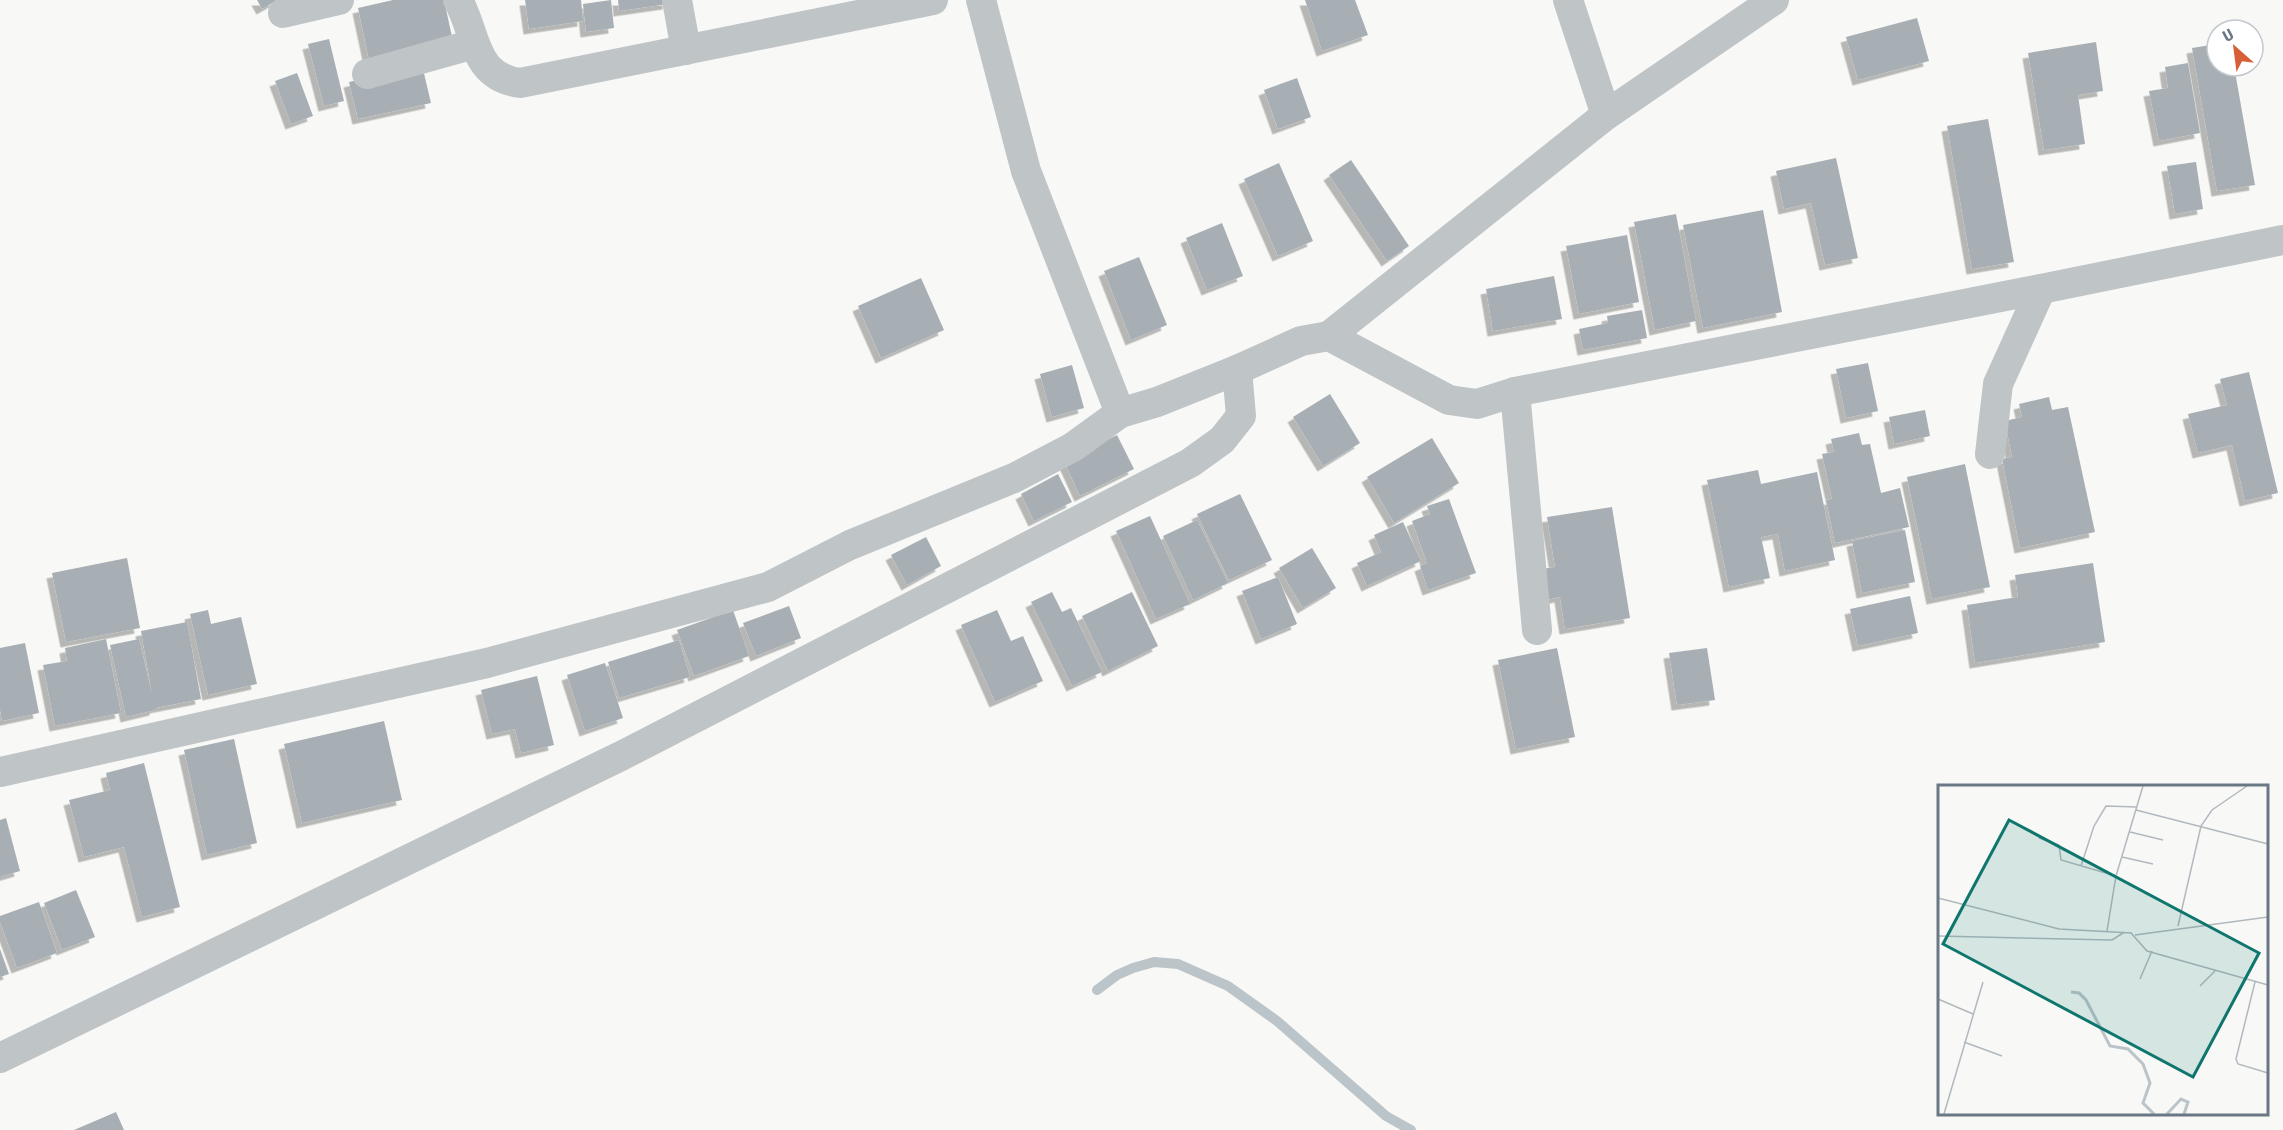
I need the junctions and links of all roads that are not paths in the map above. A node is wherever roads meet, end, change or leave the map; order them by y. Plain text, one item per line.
1 (339, 0) edge
2 (458, 0) edge
3 (677, 0) edge
4 (933, 0) edge
5 (981, 0) edge
6 (1568, 0) edge
7 (1774, 0) edge
8 (283, 13) dead end
9 (474, 44) junction
10 (686, 50) junction
11 (367, 74) dead end
12 (1606, 115) junction
13 (2283, 240) edge
14 (2041, 289) junction
15 (1329, 336) junction
16 (1237, 370) junction
17 (1515, 392) junction
18 (1120, 413) junction
19 (1990, 454) dead end
20 (1537, 630) dead end
21 (0, 772) edge
22 (0, 1058) edge

1 - 8 street
2 - 9 street
3 - 10 street
4 - 10 street
5 - 18 street
6 - 12 street
7 - 12 street
9 - 10 street
9 - 11 street
12 - 15 street
13 - 14 street
14 - 17 street
14 - 19 street
15 - 16 street
15 - 17 street
16 - 18 street
16 - 22 street
17 - 20 street
18 - 21 street

